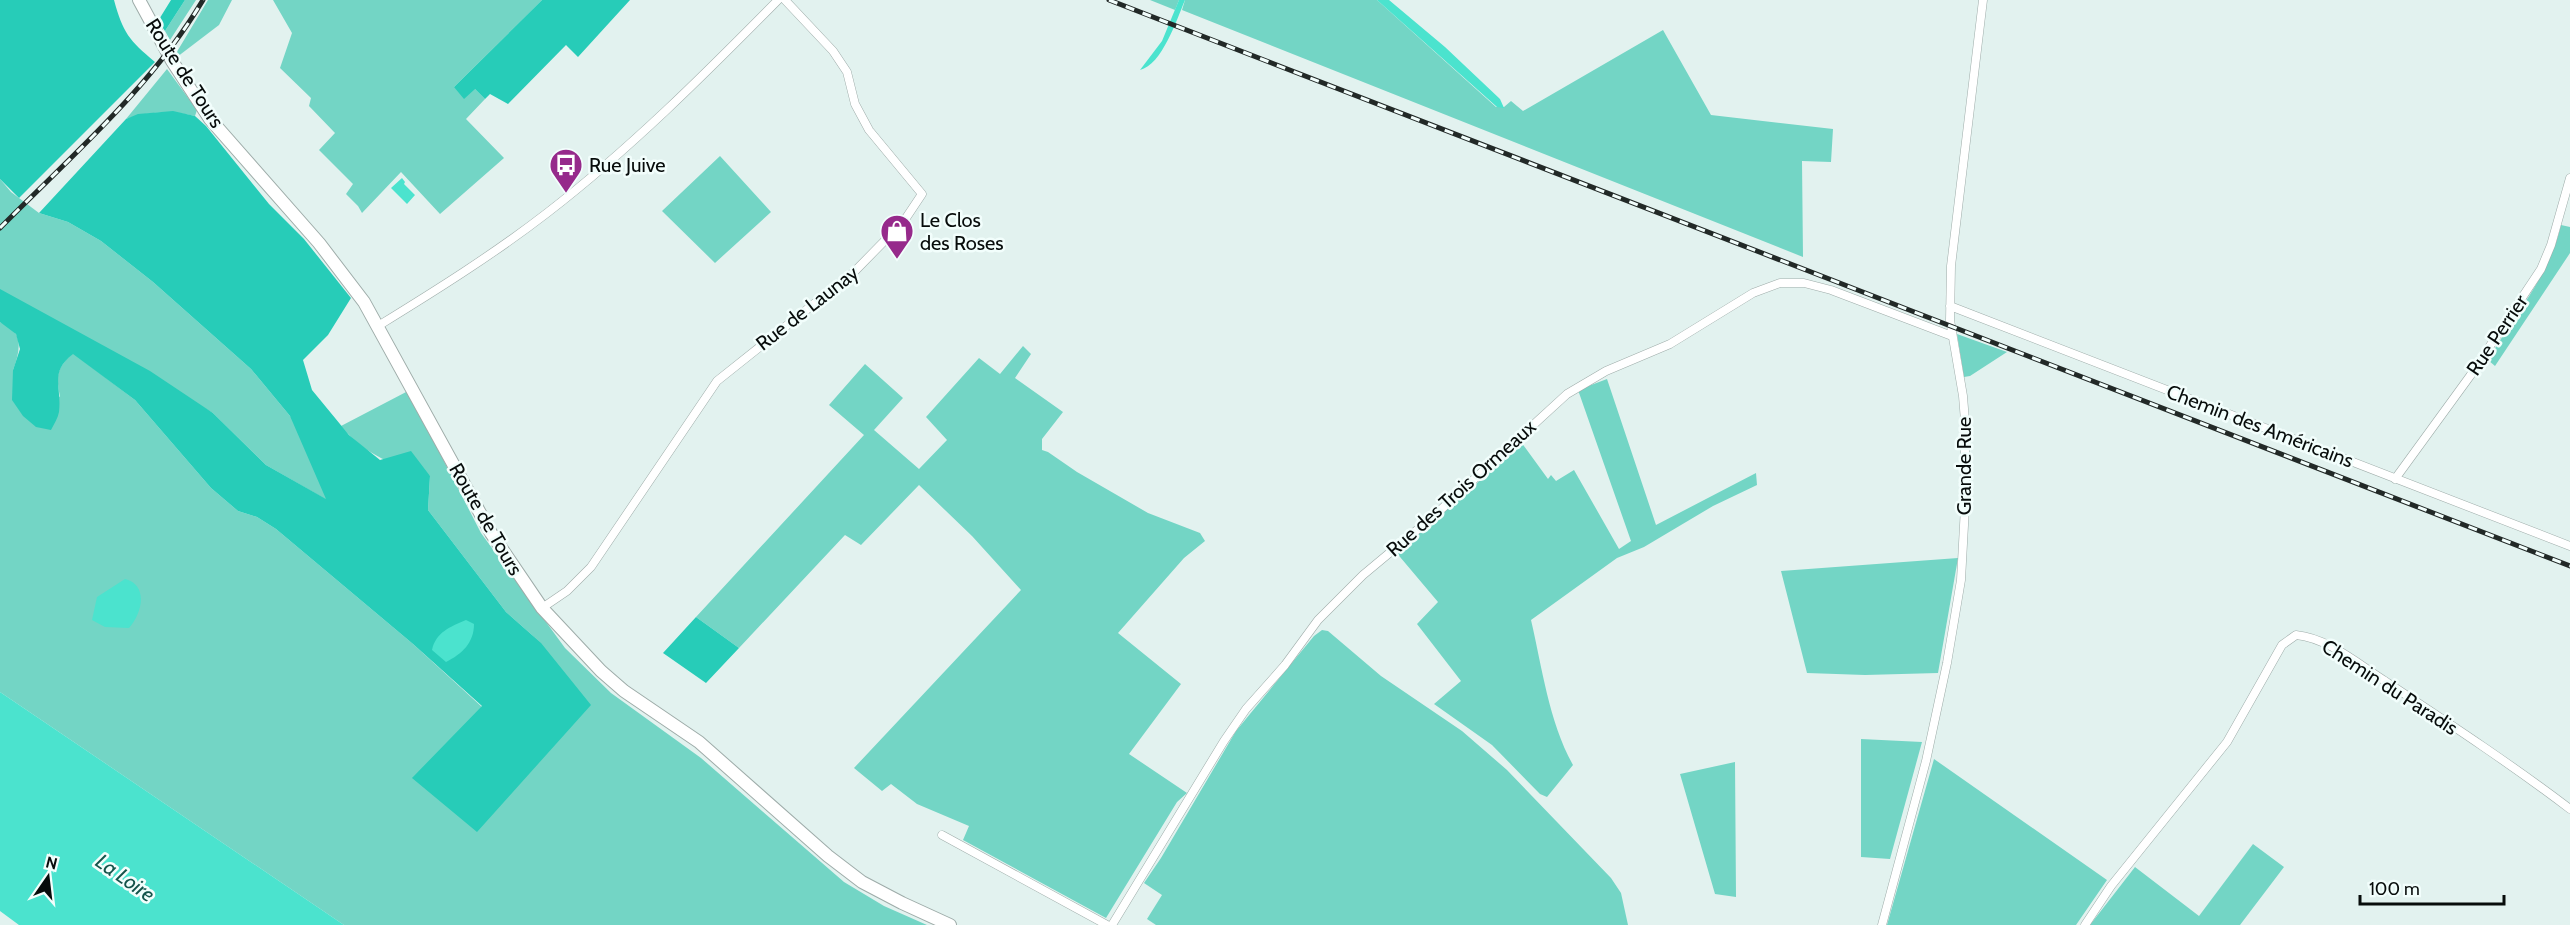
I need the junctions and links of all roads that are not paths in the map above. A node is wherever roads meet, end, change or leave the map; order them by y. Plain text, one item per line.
1 (139, 0) edge
2 (778, 0) edge
3 (785, 0) edge
4 (1983, 0) edge
5 (2570, 178) edge
6 (1950, 306) junction
7 (378, 326) junction
8 (1952, 336) junction
9 (2395, 479) junction
10 (2570, 546) edge
11 (542, 608) junction
12 (2570, 809) edge
13 (942, 835) dead end
14 (950, 925) edge
15 (1107, 925) edge
16 (1112, 925) edge
17 (1882, 925) edge
18 (2085, 925) edge

1 - 7 main road, Route de Tours
2 - 7 street
3 - 11 street, Rue de Launay
4 - 6 street, Grande Rue
5 - 9 street, Rue Perrier
6 - 8 street, Grande Rue
6 - 9 street, Chemin des Américains
7 - 11 main road, Route de Tours
8 - 16 street, Rue des Trois Ormeaux
8 - 17 street, Grande Rue
9 - 10 street, Chemin des Américains
11 - 14 main road, Route de Tours
12 - 18 street, Chemin du Paradis
13 - 15 street

